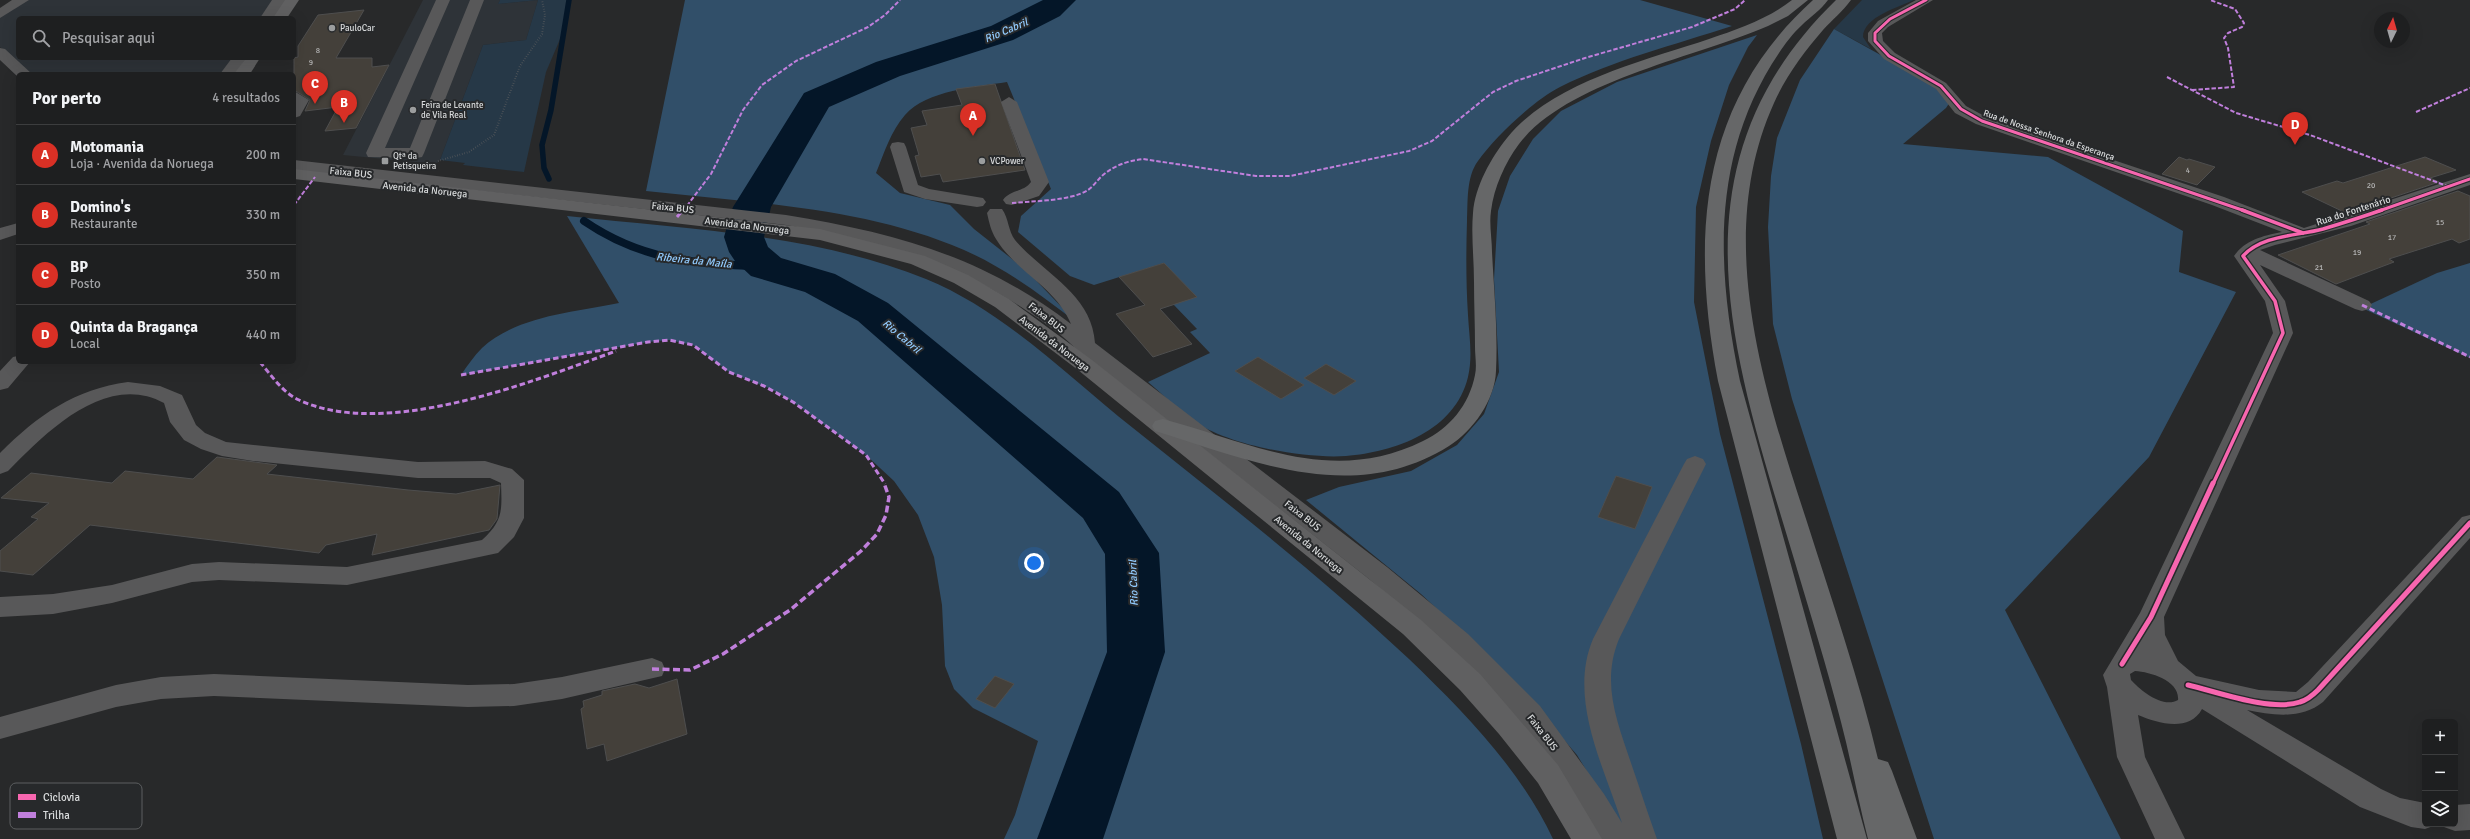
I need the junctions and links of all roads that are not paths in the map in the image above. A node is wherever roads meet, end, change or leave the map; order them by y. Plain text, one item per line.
1 (3, 0) edge
2 (22, 0) edge
3 (279, 0) edge
4 (292, 0) edge
5 (443, 0) edge
6 (477, 0) edge
7 (1801, 0) edge
8 (1821, 0) edge
9 (1844, 0) edge
10 (1926, 0) edge
11 (0, 5) edge
12 (0, 14) edge
13 (268, 16) edge
14 (281, 16) edge
15 (0, 52) edge
16 (238, 60) edge
17 (252, 60) edge
18 (0, 70) edge
19 (22, 72) edge
20 (229, 72) edge
21 (243, 72) edge
22 (16, 85) edge
23 (296, 97) edge
24 (1009, 102) dead end
25 (296, 110) edge
26 (898, 147) dead end
27 (296, 166) edge
28 (296, 167) edge
29 (296, 174) edge
30 (2470, 179) edge
31 (353, 181) junction
32 (995, 201) junction
33 (681, 213) junction
34 (16, 229) edge
35 (0, 234) edge
36 (2304, 234) junction
37 (16, 241) edge
38 (0, 245) edge
39 (2245, 254) junction
40 (2362, 305) dead end
41 (1085, 356) junction
42 (18, 364) edge
43 (0, 383) edge
44 (1163, 426) junction
45 (1206, 439) junction
46 (8, 450) edge
47 (1695, 464) dead end
48 (0, 466) edge
49 (2470, 523) edge
50 (0, 607) edge
51 (2151, 616) junction
52 (652, 669) dead end
53 (2121, 675) junction
54 (2178, 677) junction
55 (2172, 713) junction
56 (1854, 721) junction
57 (2244, 724) junction
58 (0, 728) edge
59 (2128, 731) junction
60 (2422, 815) edge
61 (2470, 817) edge
62 (2458, 818) edge
63 (1587, 839) edge
64 (1615, 839) edge
65 (1642, 839) edge
66 (1852, 839) edge
67 (1883, 839) edge
68 (1902, 839) edge
69 (2170, 839) edge

1 - 11 street
2 - 12 street
3 - 13 street
4 - 14 main road
5 - 6 street
7 - 45 highway
8 - 66 highway
9 - 56 highway
10 - 36 street, Rua de Nossa Senhora da Esperança
15 - 19 street
16 - 20 street
17 - 21 main road
18 - 22 street
23 - 25 street
24 - 32 street
26 - 32 street
27 - 33 street, Faixa BUS
28 - 31 main road, Avenida da Noruega
29 - 31 main road, Avenida da Noruega
30 - 36 street, Rua do Fontenário
31 - 33 main road, Avenida da Noruega
32 - 41 street
33 - 41 main road, Avenida da Noruega
34 - 35 street
36 - 39 street, Rua do Fontenário
37 - 38 street
39 - 40 street
39 - 51 street
41 - 44 main road, Avenida da Noruega
41 - 45 street, Faixa BUS
42 - 43 street
44 - 45 highway
44 - 63 main road, Avenida da Noruega
45 - 64 street, Faixa BUS
46 - 48 street
46 - 50 street
47 - 65 street
49 - 54 street
51 - 53 street
51 - 54 street
52 - 58 street
53 - 54 street
53 - 55 street
53 - 59 street
54 - 55 street
54 - 57 street
55 - 57 street
55 - 59 street
56 - 67 highway
56 - 68 highway
57 - 60 street
59 - 69 street
61 - 62 street

